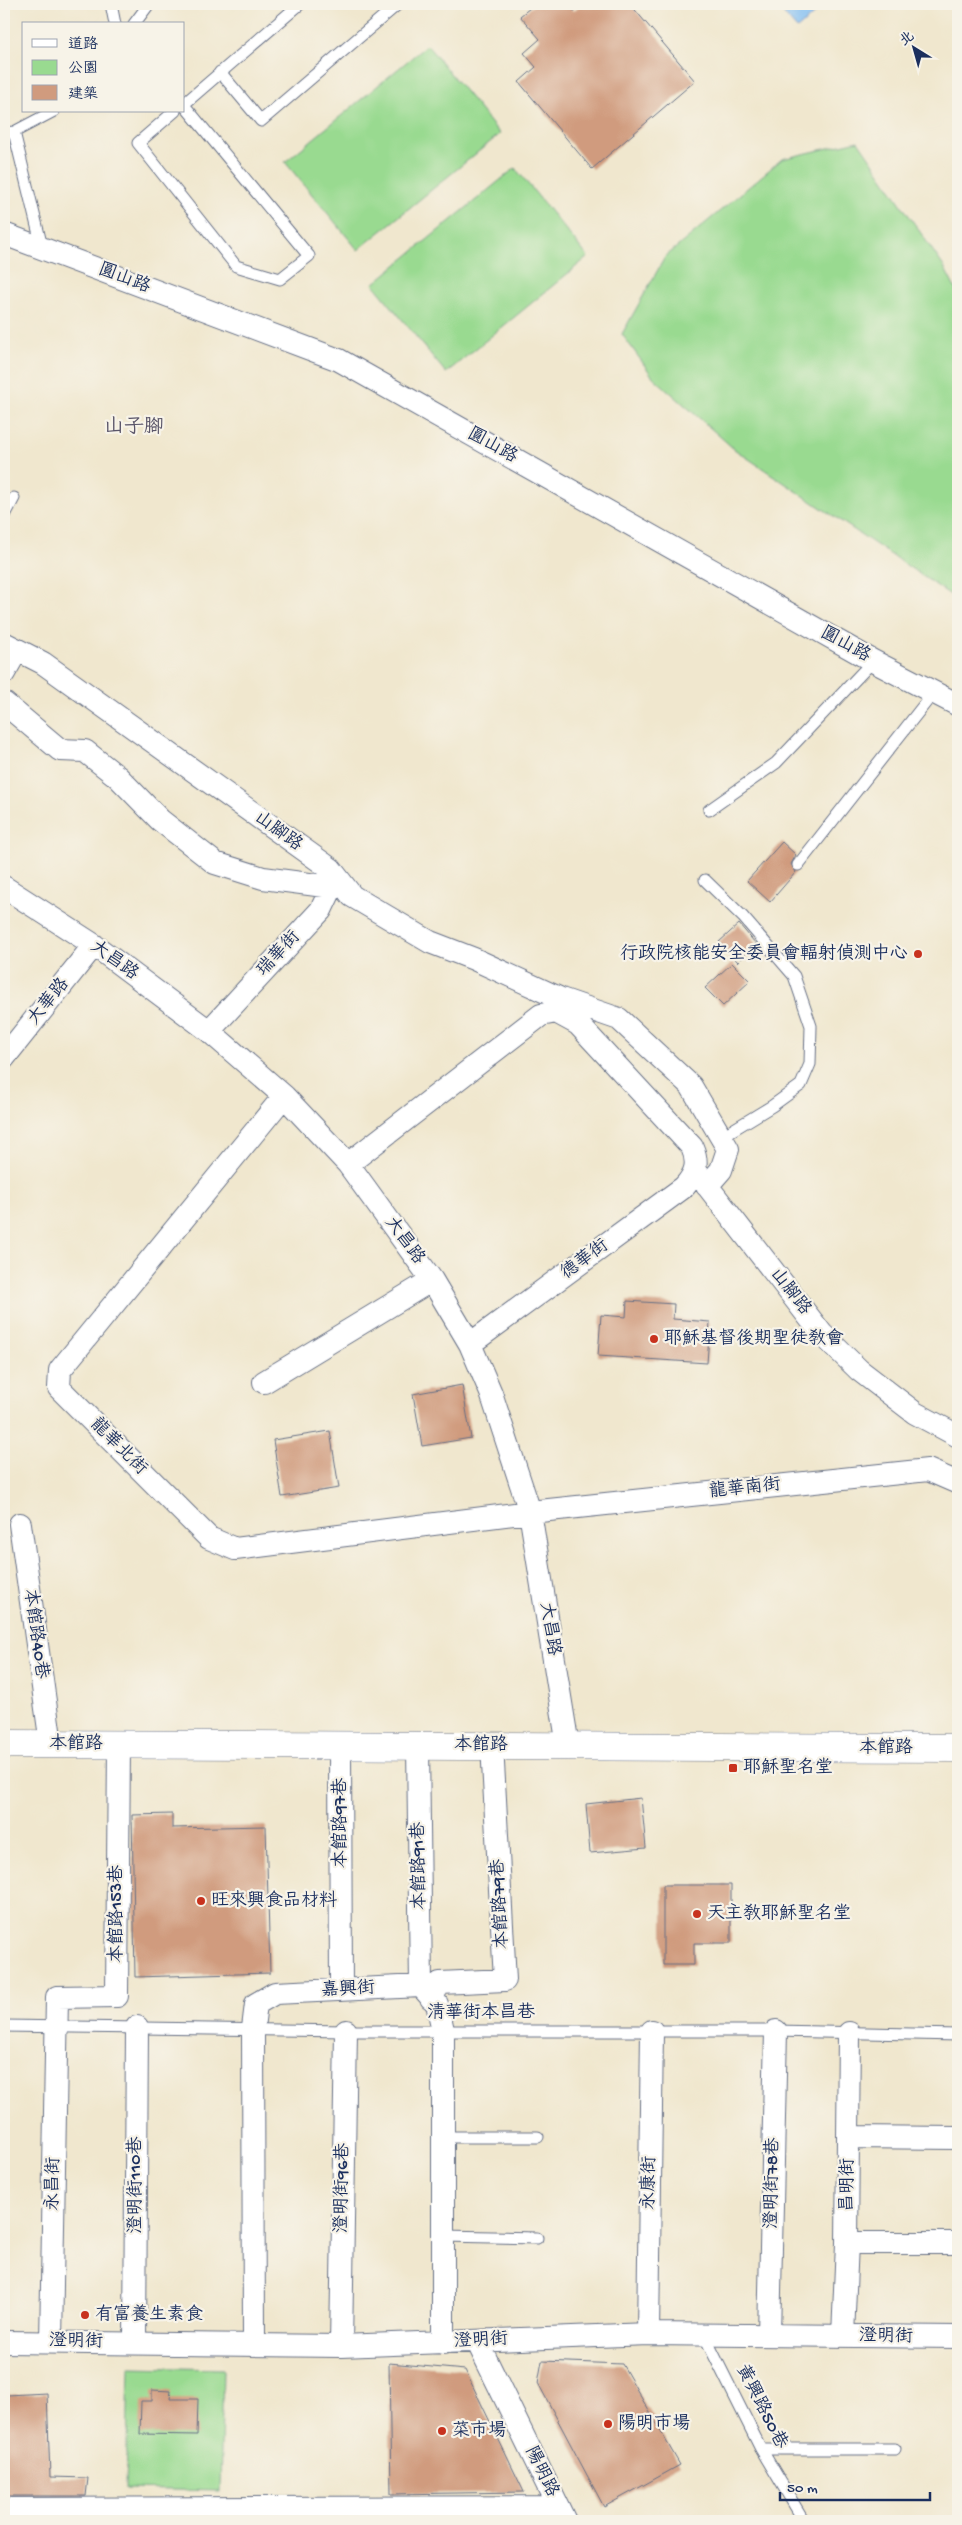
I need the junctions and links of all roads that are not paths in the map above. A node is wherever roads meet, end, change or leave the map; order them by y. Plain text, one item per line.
1 (111, 4) edge
2 (149, 4) edge
3 (300, 4) edge
4 (398, 4) edge
5 (115, 22) edge
6 (136, 22) edge
7 (220, 72) junction
8 (185, 103) edge
9 (185, 105) edge
10 (52, 112) edge
11 (174, 112) edge
12 (9, 132) edge
13 (4, 234) edge
14 (42, 248) junction
15 (14, 498) dead end
16 (4, 517) edge
17 (10, 647) edge
18 (873, 661) junction
19 (4, 673) edge
20 (934, 692) junction
21 (4, 703) edge
22 (958, 705) edge
23 (709, 810) dead end
24 (798, 865) dead end
25 (331, 878) junction
26 (705, 880) dead end
27 (4, 887) edge
28 (94, 945) junction
29 (561, 999) junction
30 (578, 1024) junction
31 (209, 1031) junction
32 (4, 1058) edge
33 (284, 1096) junction
34 (721, 1137) junction
35 (348, 1164) junction
36 (701, 1178) junction
37 (432, 1280) junction
38 (470, 1344) junction
39 (264, 1382) dead end
40 (958, 1436) edge
41 (958, 1483) edge
42 (530, 1512) junction
43 (20, 1524) dead end
44 (119, 1743) junction
45 (4, 1744) edge
46 (51, 1744) junction
47 (340, 1745) junction
48 (418, 1745) junction
49 (492, 1745) junction
50 (568, 1746) junction
51 (958, 1748) edge
52 (341, 1990) junction
53 (426, 1992) junction
54 (4, 2026) edge
55 (56, 2026) junction
56 (137, 2027) junction
57 (253, 2028) junction
58 (443, 2030) junction
59 (346, 2031) junction
60 (652, 2031) junction
61 (776, 2031) junction
62 (849, 2033) junction
63 (958, 2035) edge
64 (444, 2137) junction
65 (538, 2137) dead end
66 (848, 2137) junction
67 (958, 2138) edge
68 (444, 2236) junction
69 (537, 2238) dead end
70 (847, 2242) junction
71 (958, 2243) edge
72 (648, 2334) junction
73 (704, 2335) junction
74 (769, 2335) junction
75 (844, 2336) junction
76 (958, 2338) edge
77 (477, 2341) junction
78 (4, 2342) edge
79 (51, 2342) junction
80 (135, 2343) junction
81 (443, 2343) junction
82 (254, 2344) junction
83 (340, 2346) junction
84 (761, 2449) junction
85 (895, 2449) dead end
86 (4, 2509) edge
87 (562, 2514) edge
88 (207, 2515) edge
89 (804, 2521) edge

1 - 5 lane
2 - 6 lane
3 - 7 lane
4 - 7 lane
7 - 8 lane
9 - 11 lane
10 - 12 lane
12 - 14 lane
13 - 14 street, 圓山路
14 - 18 street, 圓山路
15 - 16 lane
17 - 19 street
17 - 25 street, 山腳路
18 - 20 street, 圓山路
18 - 23 lane
20 - 22 street, 圓山路
20 - 24 lane
21 - 25 street
25 - 29 street, 山腳路
25 - 31 street, 瑞華街
26 - 34 lane
27 - 28 street, 大昌路
28 - 31 street, 大昌路
28 - 32 street, 大華路
29 - 30 street, 山腳路
29 - 34 street, 山腳路
30 - 35 street
30 - 36 street, 山腳路
31 - 33 street, 大昌路
33 - 35 street, 大昌路
33 - 42 street, 龍華北街
34 - 36 street, 山腳路
35 - 37 street, 大昌路
36 - 38 street, 德華街
36 - 40 street, 山腳路
37 - 38 street, 大昌路
37 - 39 street
38 - 42 street, 大昌路
41 - 42 street, 龍華南街
42 - 50 street, 大昌路
43 - 46 street, 本館路40巷
44 - 46 street, 本館路
44 - 47 street, 本館路
44 - 55 street, 本館路153巷
45 - 46 street, 本館路
47 - 48 street, 本館路
47 - 52 street, 本館路97巷
48 - 49 street, 本館路
48 - 53 street, 本館路91巷
49 - 50 street, 本館路
49 - 53 street, 本館路79巷
50 - 51 street, 本館路
52 - 53 street, 嘉興街
52 - 57 street, 嘉興街
53 - 58 street
54 - 55 lane, 清華街本昌巷
55 - 56 lane, 清華街本昌巷
55 - 79 street, 永昌街
56 - 57 lane, 清華街本昌巷
56 - 80 street, 澄明街110巷
57 - 59 lane, 清華街本昌巷
57 - 82 street, 嘉興街
58 - 59 lane, 清華街本昌巷
58 - 60 lane, 清華街本昌巷
58 - 64 street
59 - 83 street, 澄明街96巷
60 - 61 lane, 清華街本昌巷
60 - 72 street, 永康街
61 - 62 lane, 清華街本昌巷
61 - 74 street, 澄明街78巷
62 - 63 lane, 清華街本昌巷
62 - 66 street, 昌明街
64 - 65 lane
64 - 68 street
66 - 67 street
66 - 70 street, 昌明街
68 - 69 lane
68 - 81 street
70 - 71 street
70 - 75 street, 昌明街
72 - 73 street, 澄明街
72 - 77 street, 澄明街
73 - 74 street, 澄明街
73 - 84 lane, 黃興路50巷
74 - 75 street, 澄明街
75 - 76 street, 澄明街
77 - 81 street, 澄明街
77 - 87 street, 陽明路
78 - 79 street, 澄明街
79 - 80 street, 澄明街
80 - 82 street, 澄明街
81 - 83 street, 澄明街
82 - 83 street, 澄明街
84 - 85 lane
84 - 89 lane, 黃興路50巷
86 - 88 street
87 - 88 street

